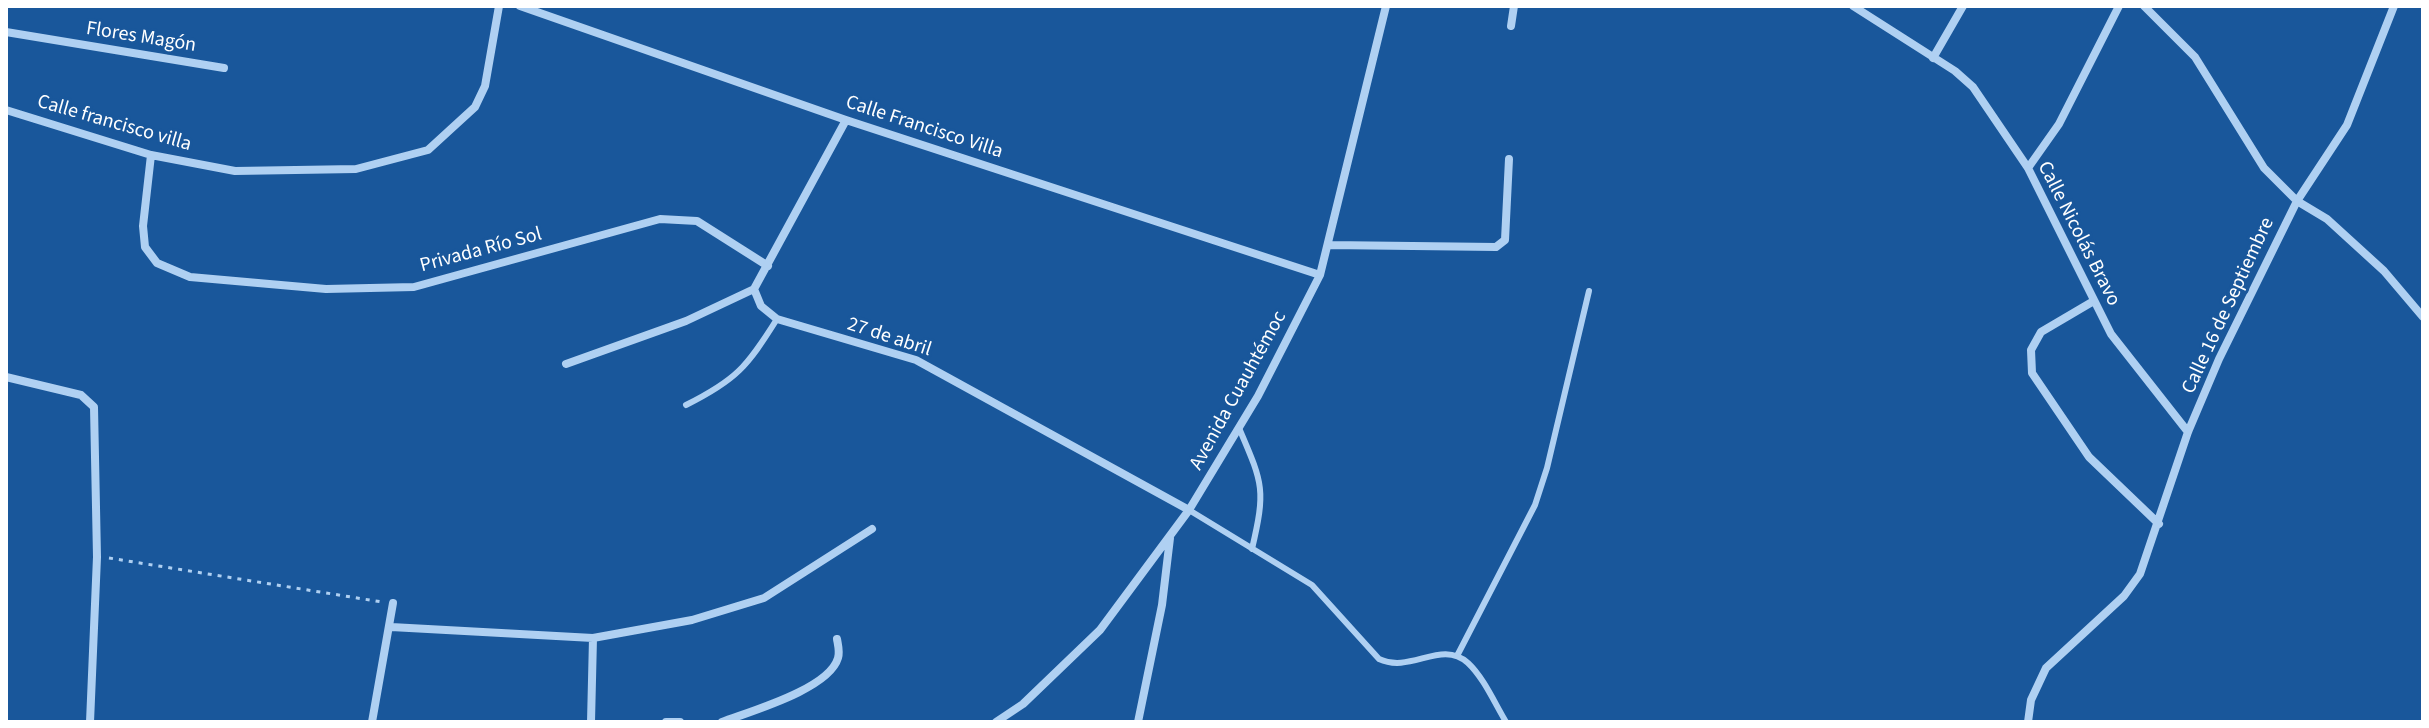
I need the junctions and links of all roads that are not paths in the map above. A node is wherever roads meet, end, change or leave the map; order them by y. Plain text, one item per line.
1 (499, 6) edge
2 (520, 6) edge
3 (1386, 6) edge
4 (1514, 6) edge
5 (1853, 6) edge
6 (1963, 6) edge
7 (2119, 6) edge
8 (2144, 6) edge
9 (2394, 6) edge
10 (1511, 26) dead end
11 (6, 32) edge
12 (1933, 58) junction
13 (224, 68) dead end
14 (6, 110) edge
15 (846, 120) junction
16 (151, 155) junction
17 (1509, 159) dead end
18 (2028, 168) junction
19 (2297, 201) junction
20 (1329, 245) junction
21 (768, 266) junction
22 (1320, 275) junction
23 (754, 289) junction
24 (1589, 291) dead end
25 (2092, 302) junction
26 (2423, 317) edge
27 (777, 319) junction
28 (566, 364) dead end
29 (6, 377) edge
30 (686, 405) dead end
31 (1239, 428) junction
32 (2188, 432) junction
33 (1189, 510) junction
34 (2159, 524) junction
35 (872, 529) dead end
36 (1171, 537) junction
37 (1252, 549) junction
38 (393, 603) road end
39 (391, 627) junction
40 (593, 638) junction
41 (837, 639) dead end
42 (1457, 656) junction
43 (90, 722) edge
44 (372, 722) edge
45 (591, 722) edge
46 (666, 722) edge
47 (680, 722) edge
48 (722, 722) edge
49 (996, 722) edge
50 (1138, 722) edge
51 (1506, 722) edge
52 (2028, 722) edge

1 - 16 street, Calle francisco villa
2 - 15 street, Calle Francisco Villa
3 - 20 street, Avenida Cuauhtémoc
4 - 10 street
5 - 12 street, Calle Nicolás Bravo
6 - 12 street
7 - 18 street
8 - 19 street
9 - 19 street, Calle 16 de Septiembre
11 - 13 street, Flores Magón
12 - 18 street, Calle Nicolás Bravo
14 - 16 street, Calle francisco villa
15 - 21 street
15 - 22 street, Calle Francisco Villa
16 - 21 street, Privada Río Sol
17 - 20 street
18 - 25 street, Calle Nicolás Bravo
19 - 26 street
19 - 32 street, Calle 16 de Septiembre
20 - 22 street, Avenida Cuauhtémoc
21 - 23 street
22 - 31 street, Avenida Cuauhtémoc
23 - 27 street
23 - 28 street
24 - 42 lane
25 - 32 street, Calle Nicolás Bravo
25 - 34 street
27 - 30 lane
27 - 33 street, 27 de abril
29 - 43 street
31 - 33 street, Avenida Cuauhtémoc
31 - 37 lane
32 - 34 street, Calle 16 de Septiembre
33 - 36 street, Avenida Cuauhtémoc
33 - 37 lane
34 - 52 street, Calle 16 de Septiembre
35 - 40 street
36 - 49 street, Avenida Cuauhtémoc
36 - 50 street
37 - 42 lane
38 - 39 street
39 - 40 street
39 - 44 street
40 - 45 street
41 - 48 street
42 - 51 lane
46 - 47 street

